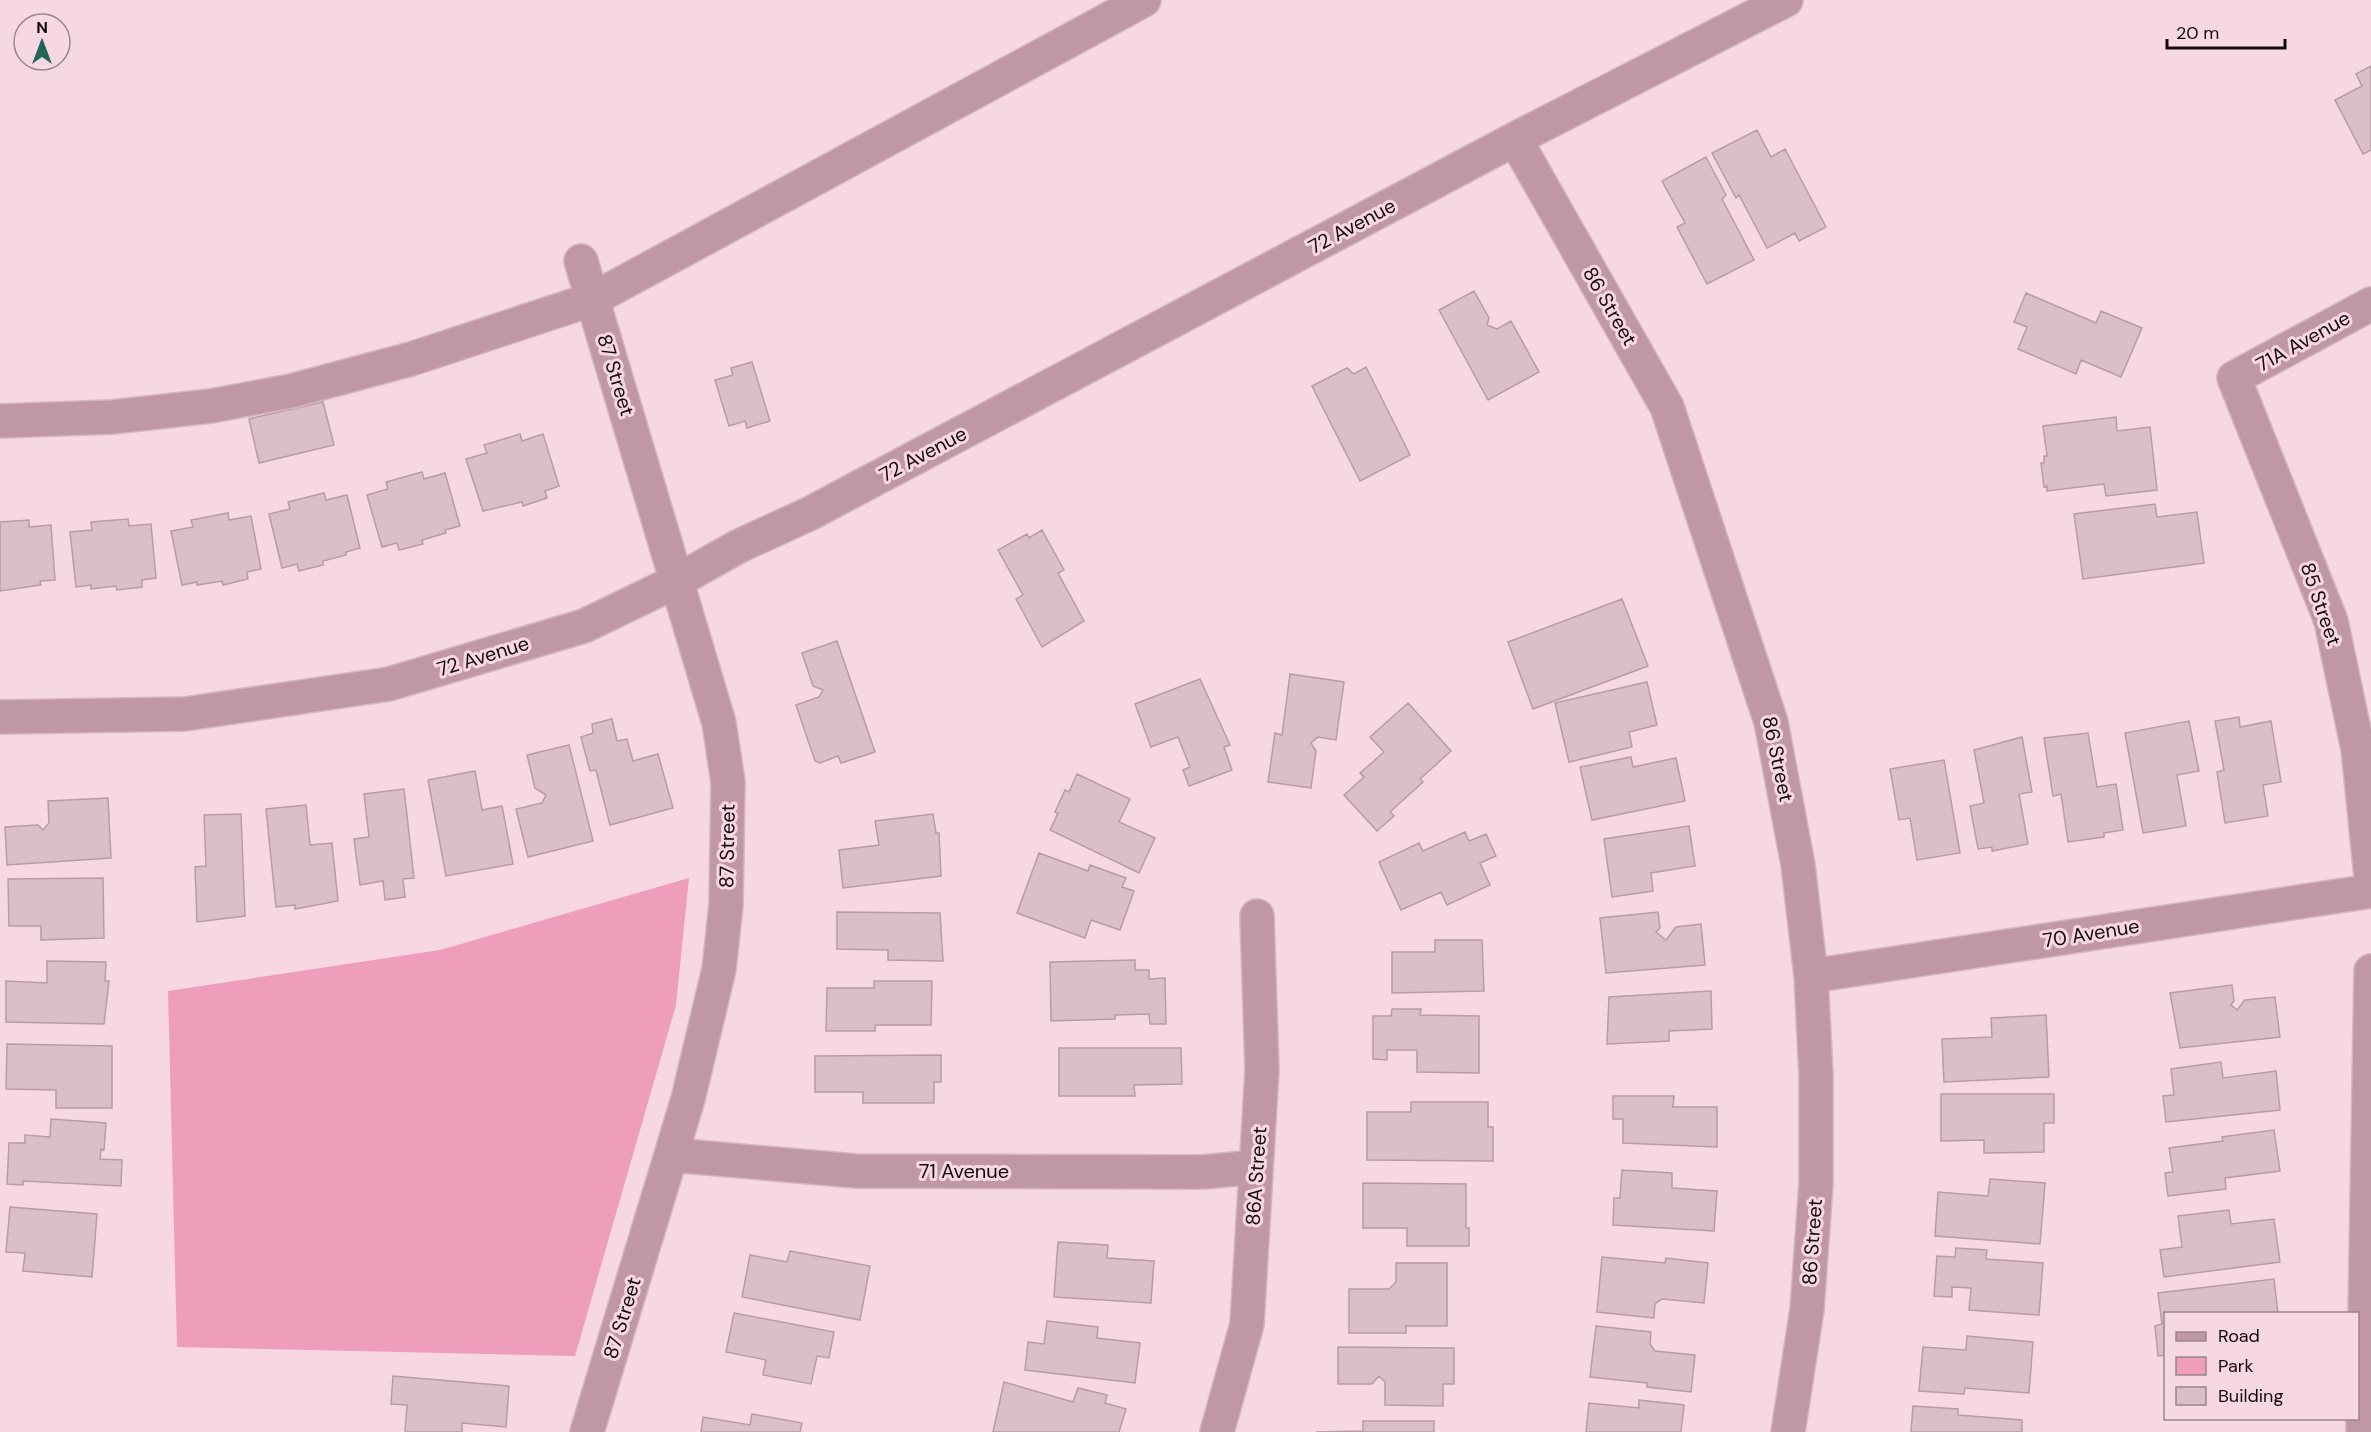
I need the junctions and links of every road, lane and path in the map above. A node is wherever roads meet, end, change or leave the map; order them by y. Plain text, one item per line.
1 (1144, 0) edge
2 (1786, 0) edge
3 (1515, 140) junction
4 (581, 261) dead end
5 (593, 299) junction
6 (2371, 304) edge
7 (2234, 378) joint
8 (0, 422) edge
9 (677, 581) junction
10 (0, 717) edge
11 (2371, 877) edge
12 (2371, 891) edge
13 (1257, 916) dead end
14 (2371, 971) edge
15 (1811, 976) junction
16 (672, 1155) junction
17 (1256, 1167) junction
18 (2367, 1429) edge
19 (587, 1432) edge
20 (1217, 1432) edge
21 (1788, 1432) edge

1 - 5 street
2 - 3 street, 72 Avenue
3 - 9 street, 72 Avenue
3 - 15 street, 86 Street
4 - 5 street, 87 Street
5 - 8 street
5 - 9 street, 87 Street
6 - 7 street, 71A Avenue
7 - 11 street, 85 Street
9 - 10 street, 72 Avenue
9 - 16 street, 87 Street
12 - 15 street, 70 Avenue
13 - 17 street, 86A Street
14 - 18 street
15 - 21 street, 86 Street
16 - 17 street, 71 Avenue
16 - 19 street, 87 Street
17 - 20 street, 86A Street

